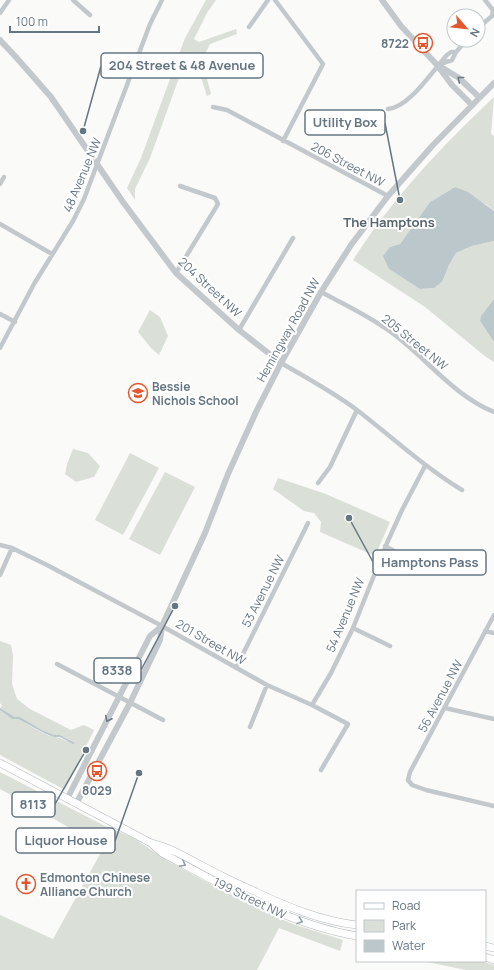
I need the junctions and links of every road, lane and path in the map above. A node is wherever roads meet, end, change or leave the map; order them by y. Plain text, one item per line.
1 (9, 0) edge
2 (73, 0) edge
3 (162, 0) edge
4 (268, 0) edge
5 (275, 0) edge
6 (382, 0) edge
7 (485, 0) edge
8 (0, 13) edge
9 (90, 15) dead end
10 (486, 21) edge
11 (248, 27) dead end
12 (0, 40) edge
13 (460, 48) edge
14 (456, 52) junction
15 (437, 65) junction
16 (494, 83) edge
17 (479, 97) junction
18 (472, 105) junction
19 (213, 107) dead end
20 (388, 109) dead end
21 (283, 141) junction
22 (97, 163) junction
23 (4, 177) dead end
24 (0, 184) edge
25 (180, 186) dead end
26 (388, 196) junction
27 (0, 224) edge
28 (293, 238) dead end
29 (52, 254) junction
30 (176, 273) junction
31 (321, 292) junction
32 (0, 314) edge
33 (14, 322) junction
34 (239, 330) junction
35 (0, 348) edge
36 (281, 363) junction
37 (357, 410) junction
38 (494, 412) edge
39 (425, 466) junction
40 (318, 483) dead end
41 (462, 490) dead end
42 (308, 523) dead end
43 (0, 545) edge
44 (385, 546) junction
45 (12, 548) junction
46 (427, 569) dead end
47 (0, 575) edge
48 (494, 615) edge
49 (162, 626) junction
50 (353, 628) junction
51 (485, 631) junction
52 (494, 633) edge
53 (390, 646) dead end
54 (57, 664) dead end
55 (236, 668) junction
56 (267, 685) junction
57 (119, 697) junction
58 (130, 703) junction
59 (312, 705) junction
60 (445, 708) junction
61 (494, 719) edge
62 (164, 720) dead end
63 (250, 727) dead end
64 (0, 763) edge
65 (321, 770) dead end
66 (67, 799) junction
67 (76, 804) junction
68 (494, 806) edge
69 (151, 843) junction
70 (356, 925) edge
71 (356, 936) edge

1 - 8 street
2 - 9 street
3 - 22 street, 48 Avenue NW
4 - 11 street
5 - 21 street
6 - 15 street
7 - 10 street
12 - 22 street, 204 Street NW
13 - 14 street
14 - 15 street
14 - 15 street
17 -> 15 street
15 - 18 street
15 - 20 street
16 - 17 street, Hemingway Road NW
17 - 18 street, Hemingway Road NW
18 - 26 street, Hemingway Road NW
19 - 21 street, 206 Street NW
21 - 26 street, 206 Street NW
22 - 29 street, 48 Avenue NW
22 - 30 street, 204 Street NW
23 - 24 street
25 - 30 street
26 - 31 street, Hemingway Road NW
27 - 29 street
28 - 34 street
29 - 33 street, 48 Avenue NW
30 - 34 street, 204 Street NW
31 - 36 street, Hemingway Road NW
31 - 38 street, 205 Street NW
32 - 33 street
33 - 35 street, 48 Avenue NW
34 - 36 street, 204 Street NW
36 - 37 street, 204 Street NW
36 - 49 street, Hemingway Road NW
37 - 39 street, 204 Street NW
37 - 40 street
39 - 41 street, 204 Street NW
39 - 44 street, 54 Avenue NW
42 - 55 street, 53 Avenue NW
43 - 45 street, 201 Street NW
44 - 46 street
44 - 50 street, 54 Avenue NW
45 - 47 street
45 - 49 street, 201 Street NW
48 - 51 street, 56 Avenue NW
49 - 55 street, 201 Street NW
49 - 57 street, Hemingway Road NW
49 - 58 street, Hemingway Road NW
50 - 53 street
50 - 59 street, 54 Avenue NW
51 - 52 street
51 - 60 street, 56 Avenue NW
54 - 57 street
55 - 56 street, 201 Street NW
56 - 59 street, 201 Street NW
56 - 63 street
57 - 58 street
57 -> 66 street, Hemingway Road NW
58 - 62 street
58 - 67 street, Hemingway Road NW
59 - 65 street, 201 Street NW
60 - 61 street
60 - 68 street, 56 Avenue NW
64 - 66 main road, 199 Street NW
66 - 67 main road, 199 Street NW
67 - 69 main road, 199 Street NW
69 - 70 main road, 199 Street NW
69 -> 71 main road, 199 Street NW

